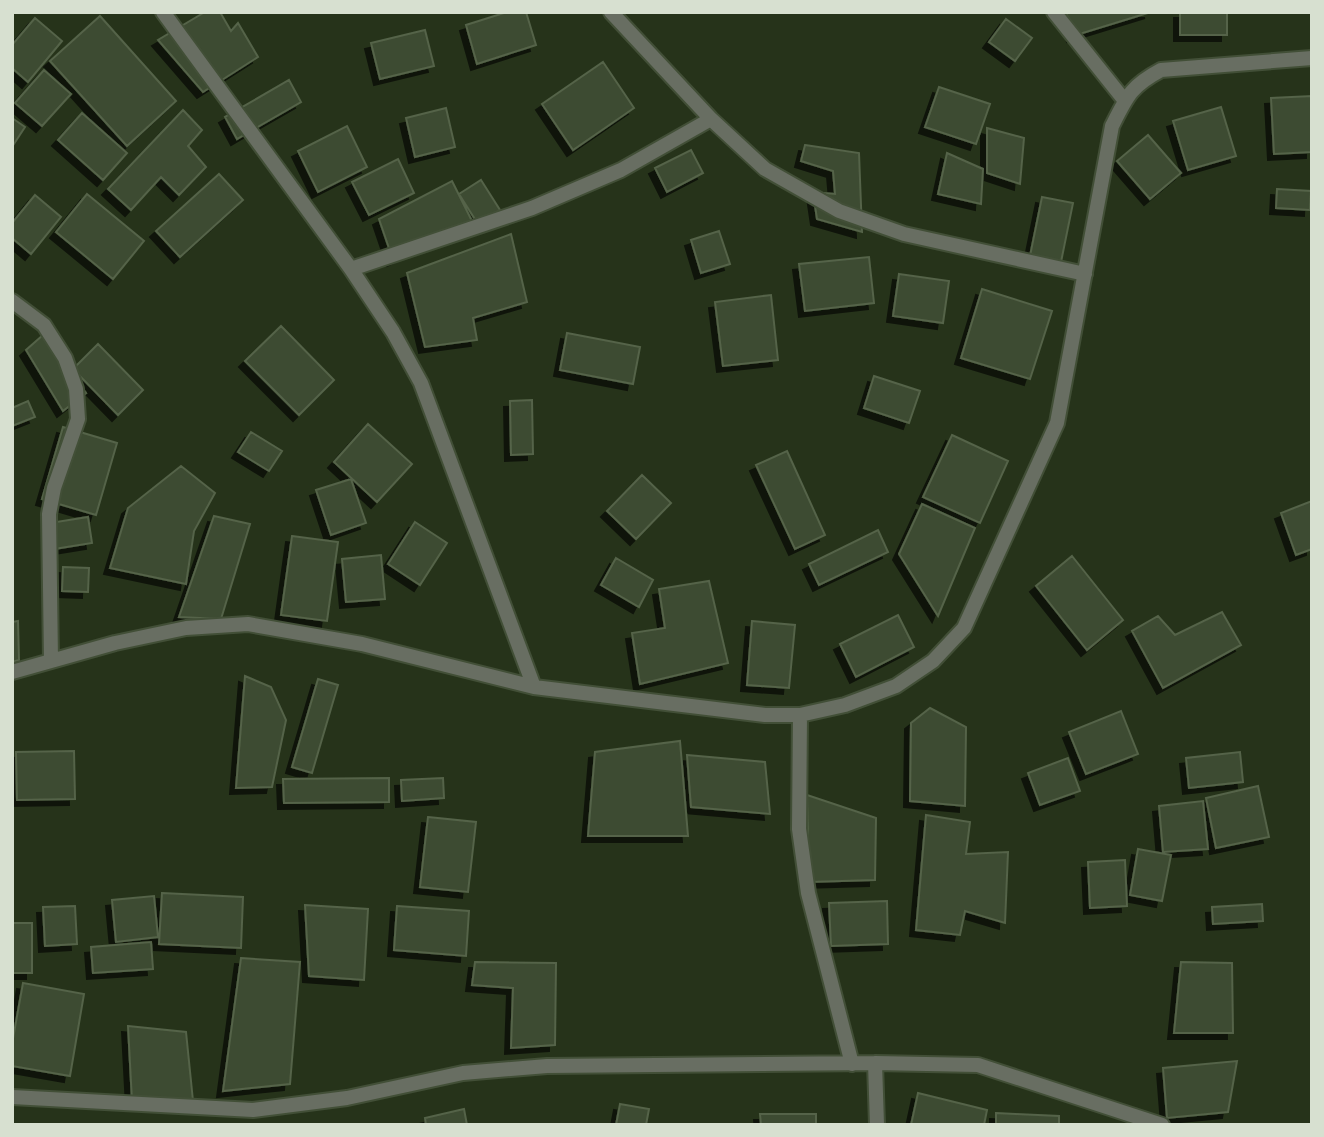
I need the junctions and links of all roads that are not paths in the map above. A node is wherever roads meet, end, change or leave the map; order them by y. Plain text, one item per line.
1 (163, 12) edge
2 (611, 12) edge
3 (1054, 12) edge
4 (1312, 58) edge
5 (1125, 101) junction
6 (711, 119) junction
7 (351, 269) junction
8 (1085, 274) junction
9 (12, 301) edge
10 (51, 661) junction
11 (12, 672) edge
12 (534, 687) junction
13 (800, 715) junction
14 (876, 1063) junction
15 (852, 1064) junction
16 (12, 1097) edge
17 (254, 1117) edge
18 (1129, 1119) edge
19 (877, 1125) edge
20 (1162, 1125) edge

1 - 7 street
2 - 6 street
3 - 5 street
4 - 5 street
5 - 8 street
6 - 7 street
6 - 8 street
7 - 12 street
8 - 13 street
9 - 10 street
10 - 11 street
10 - 12 street
12 - 13 street
13 - 15 street
14 - 15 street
14 - 18 street
14 - 19 street
15 - 17 street
16 - 17 street
18 - 20 street

